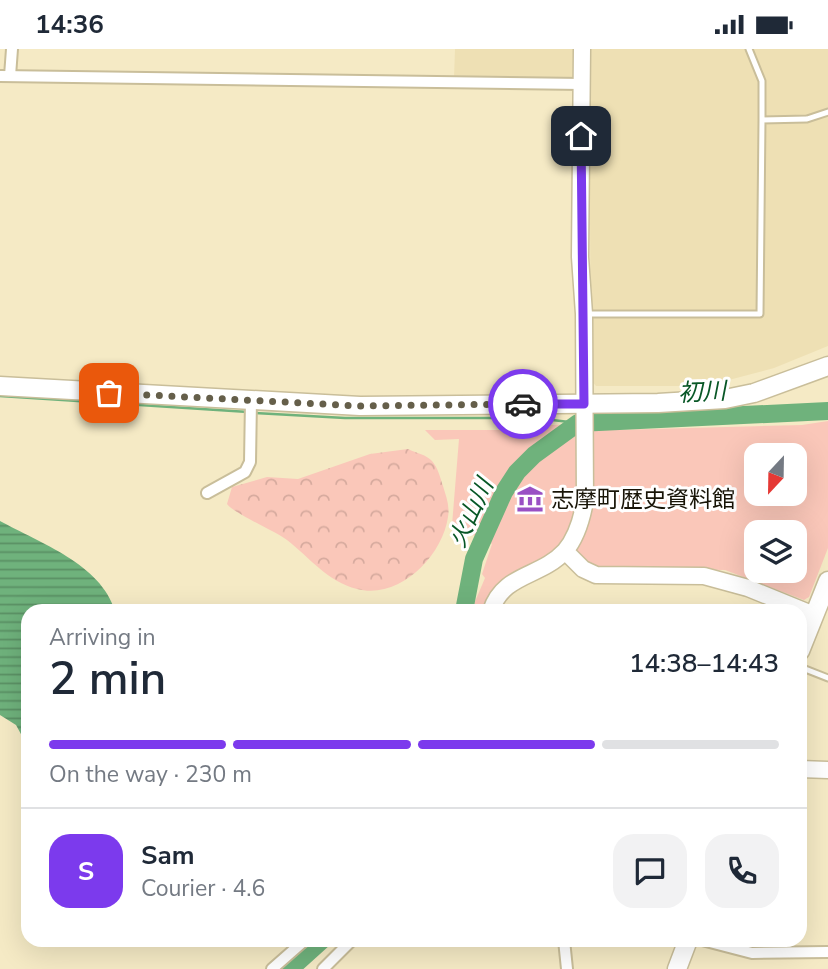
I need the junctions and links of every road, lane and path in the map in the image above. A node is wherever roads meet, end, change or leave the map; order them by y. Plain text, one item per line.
1 (12, 49) edge
2 (582, 49) edge
3 (749, 49) edge
4 (5, 76) edge
5 (582, 84) junction
6 (828, 112) edge
7 (762, 120) junction
8 (584, 314) junction
9 (828, 366) edge
10 (0, 386) edge
11 (584, 395) junction
12 (251, 403) junction
13 (207, 493) dead end
14 (565, 551) junction
15 (828, 581) edge
16 (494, 604) edge
17 (787, 604) edge
18 (807, 612) edge
19 (814, 615) junction
20 (807, 633) edge
21 (807, 670) edge
22 (828, 678) edge
23 (807, 769) edge
24 (828, 770) edge
25 (297, 947) edge
26 (345, 947) edge
27 (565, 947) edge
28 (685, 947) edge
29 (729, 947) edge
30 (828, 952) edge
31 (272, 969) edge
32 (323, 969) edge
33 (567, 969) edge
34 (677, 969) edge

1 - 4 street
2 - 5 street
3 - 7 lane
4 - 5 street
5 - 8 street
6 - 7 lane
7 - 8 lane
8 - 11 street
9 - 11 main road
10 - 12 main road
11 - 12 main road
11 - 14 street
12 - 13 street
14 - 16 street
14 - 17 street
15 - 19 main road
18 - 19 street
19 - 20 main road
21 - 22 lane
23 - 24 street
25 - 31 street
26 - 32 street
27 - 33 street
28 - 34 main road
29 - 30 street

